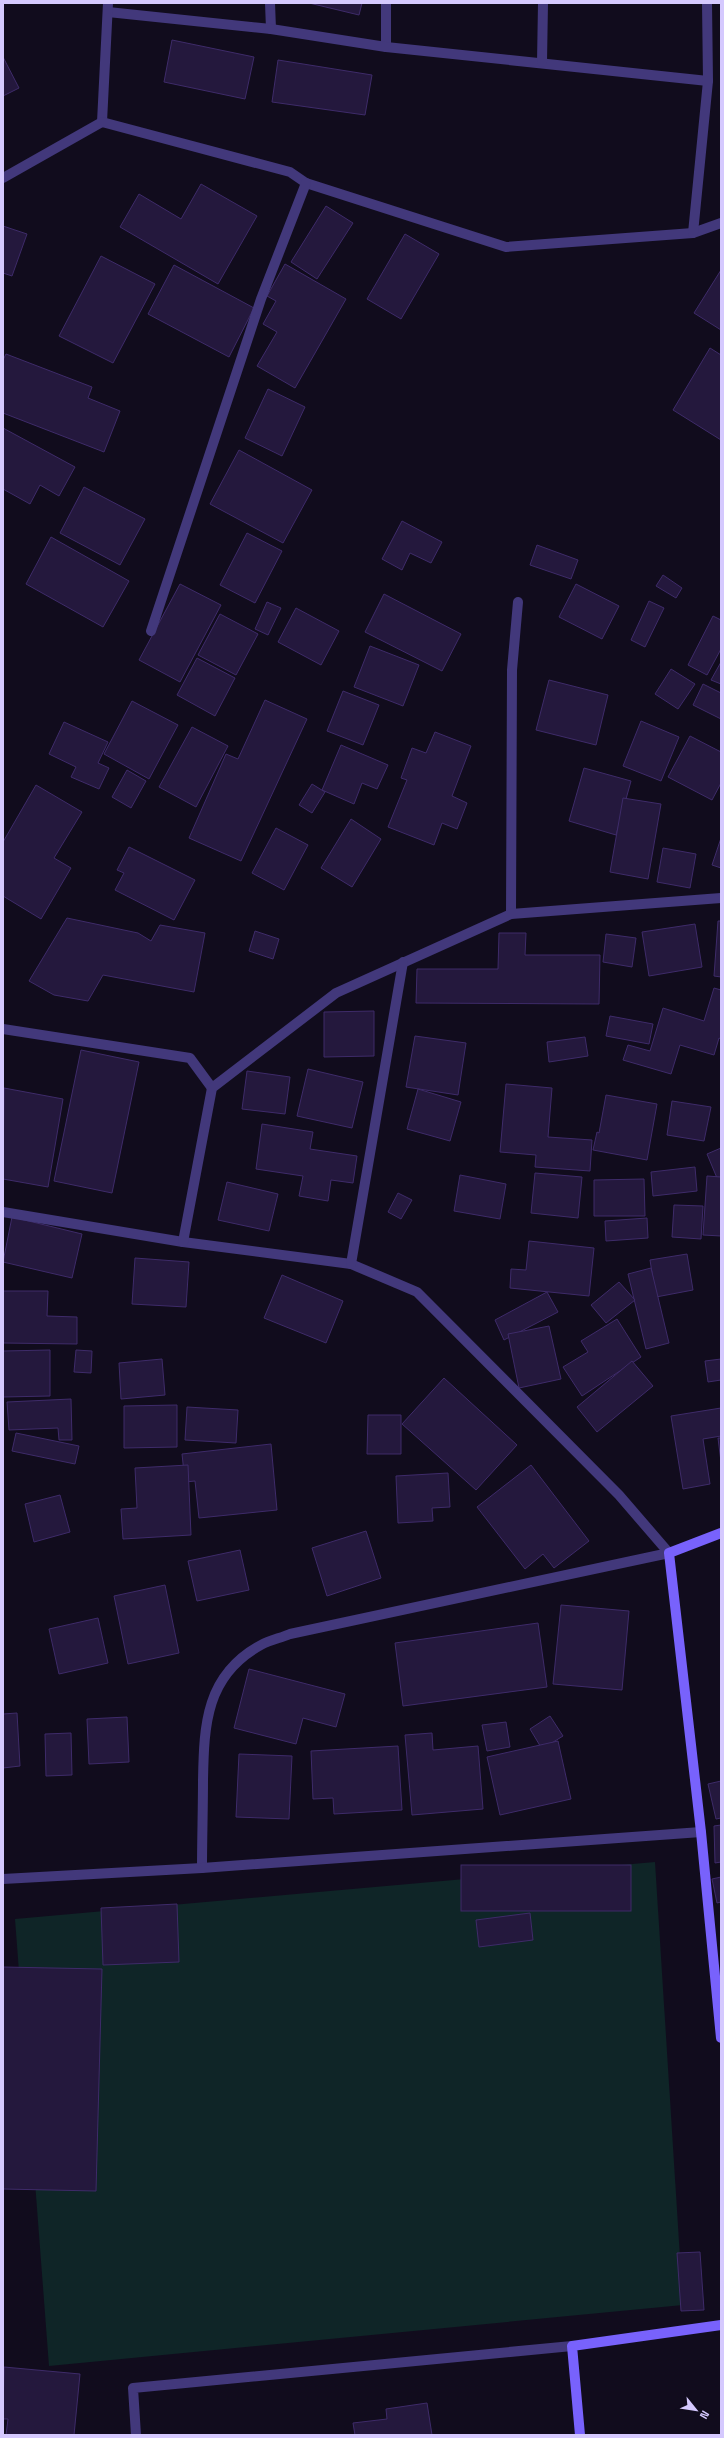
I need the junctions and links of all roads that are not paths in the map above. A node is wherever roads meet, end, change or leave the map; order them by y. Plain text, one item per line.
1 (270, 3) edge
2 (386, 3) edge
3 (543, 3) edge
4 (708, 3) edge
5 (108, 7) edge
6 (271, 29) junction
7 (386, 47) junction
8 (542, 62) junction
9 (708, 81) junction
10 (102, 122) junction
11 (3, 178) edge
12 (306, 183) junction
13 (721, 223) edge
14 (693, 233) junction
15 (518, 602) dead end
16 (152, 631) dead end
17 (721, 898) edge
18 (511, 914) junction
19 (403, 962) junction
20 (3, 1029) edge
21 (212, 1088) junction
22 (3, 1212) edge
23 (183, 1242) junction
24 (351, 1264) junction
25 (721, 1533) edge
26 (668, 1553) junction
27 (701, 1832) junction
28 (202, 1868) junction
29 (3, 1879) edge
30 (721, 2038) edge
31 (721, 2325) edge
32 (572, 2346) junction
33 (136, 2435) edge
34 (580, 2435) edge

1 - 6 street
2 - 7 street
3 - 8 street
4 - 9 street
5 - 6 street
5 - 10 street
6 - 7 street
7 - 8 street
8 - 9 street
9 - 14 street
10 - 11 street
10 - 12 street
12 - 14 street
12 - 16 street
13 - 14 street
15 - 18 street
17 - 18 street
18 - 19 street
19 - 21 street
19 - 24 street
20 - 21 street
21 - 23 street
22 - 23 street
23 - 24 street
24 - 26 street
25 - 26 main road
26 - 27 main road
26 - 28 street
27 - 28 street
27 - 30 main road
28 - 29 street
31 - 32 main road
32 - 33 street
32 - 34 main road

